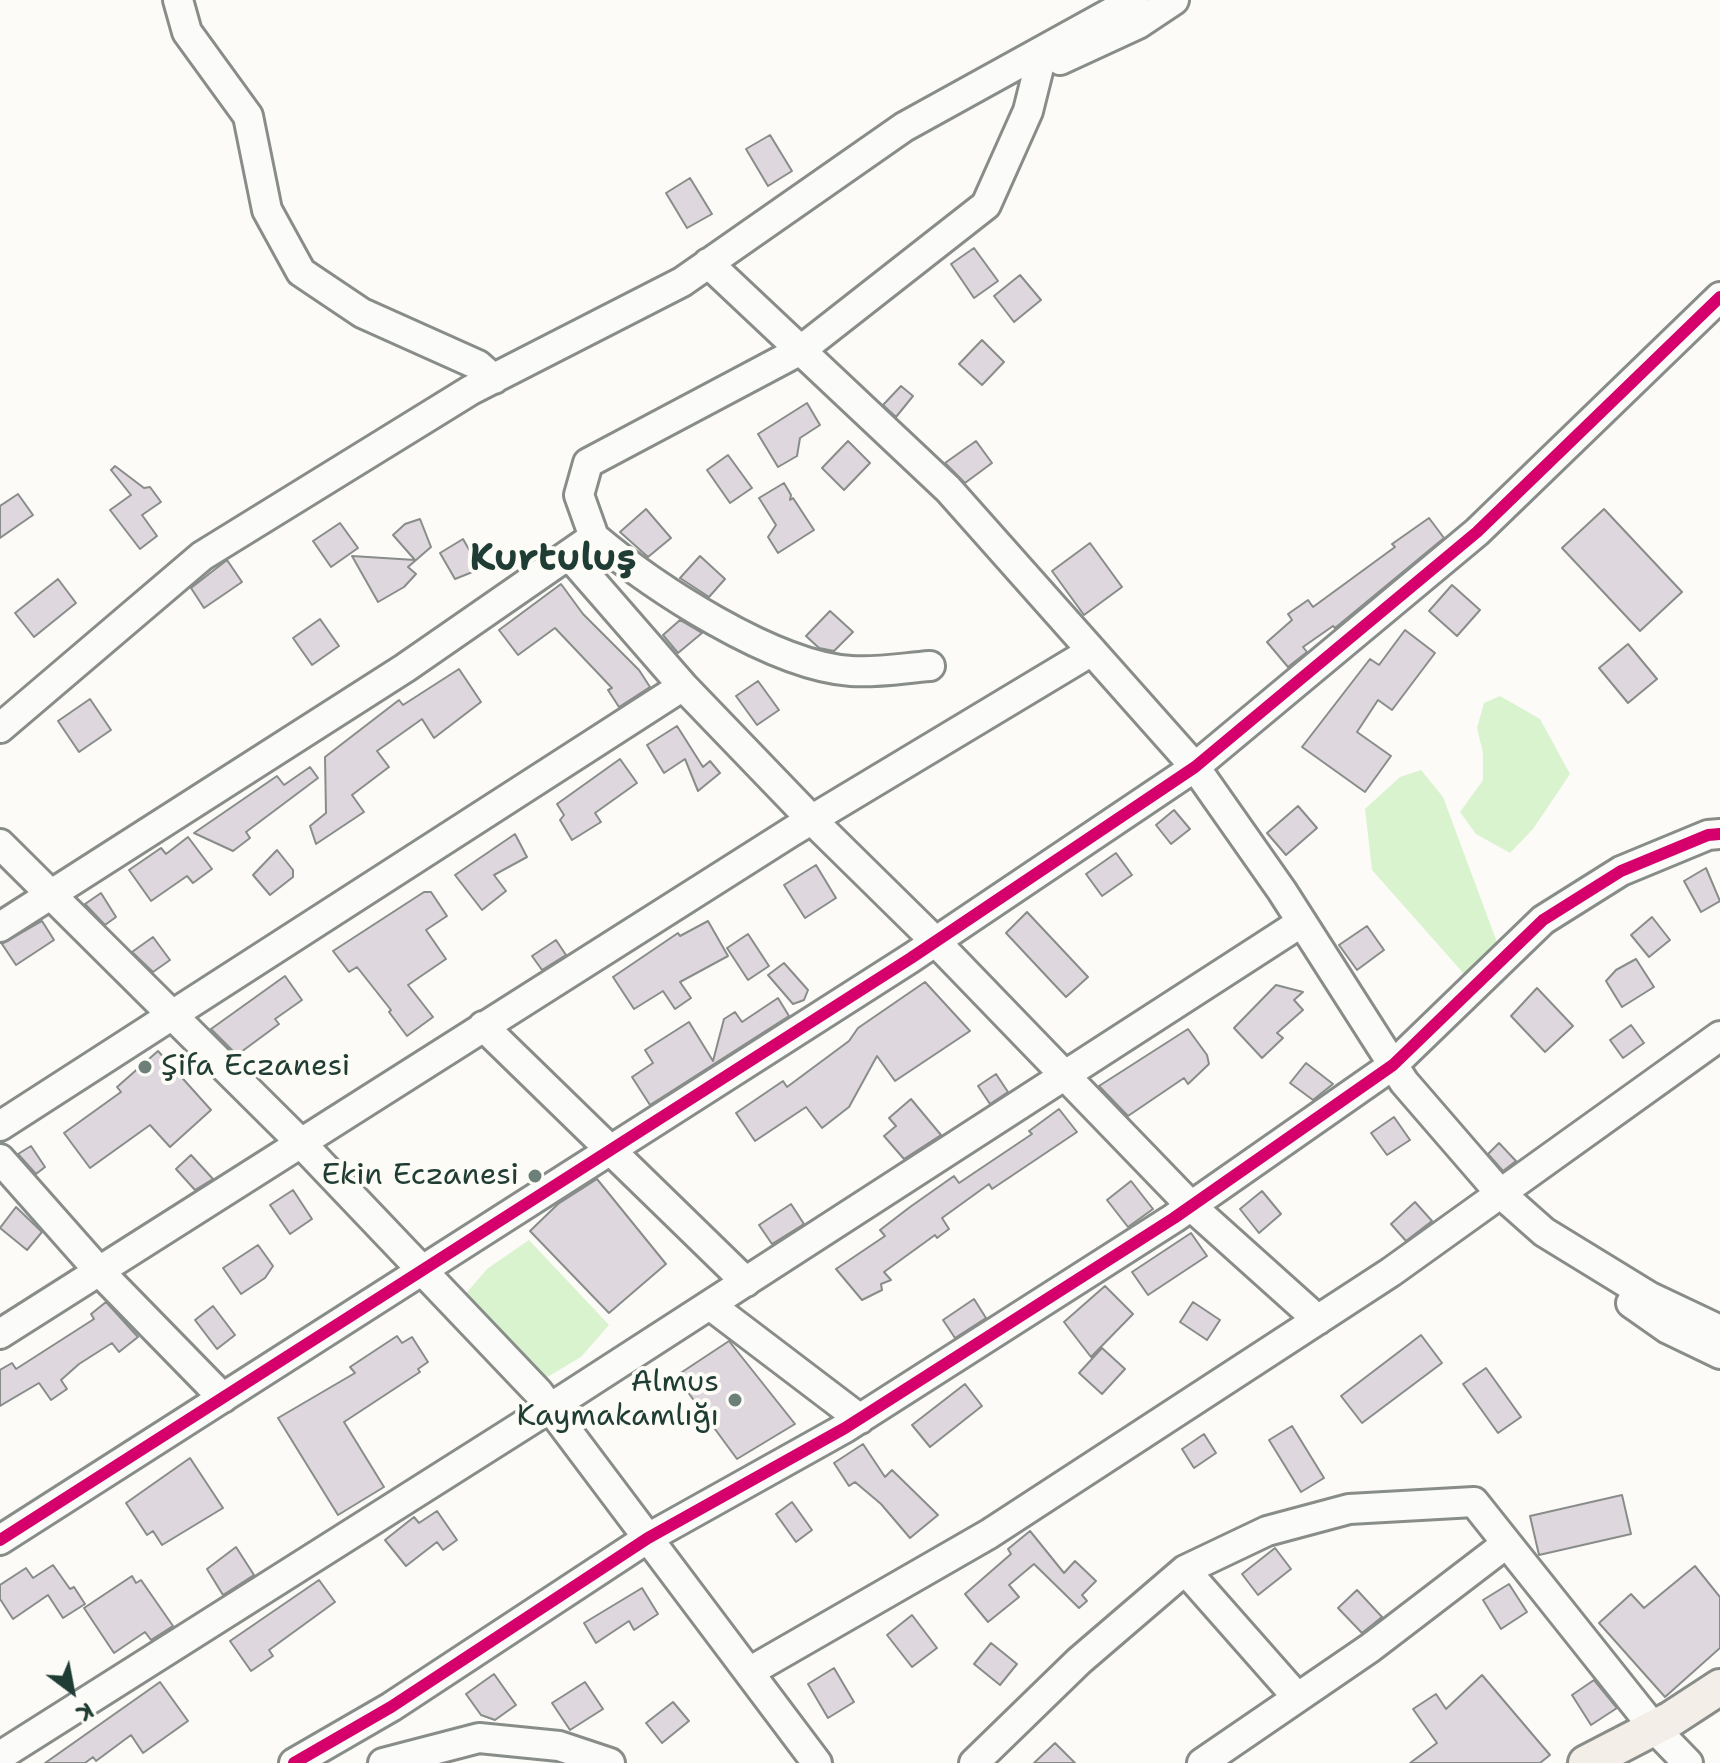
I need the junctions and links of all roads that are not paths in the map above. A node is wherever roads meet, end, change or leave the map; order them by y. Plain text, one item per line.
1 (178, 0) edge
2 (1134, 0) edge
3 (1174, 0) edge
4 (1040, 61) junction
5 (708, 263) junction
6 (1720, 297) edge
7 (801, 350) junction
8 (494, 379) junction
9 (594, 537) junction
10 (569, 555) junction
11 (1092, 651) junction
12 (930, 666) dead end
13 (683, 686) junction
14 (0, 728) edge
15 (1195, 767) junction
16 (812, 820) junction
17 (1720, 834) edge
18 (0, 844) edge
19 (50, 894) junction
20 (1302, 922) junction
21 (0, 927) edge
22 (935, 941) junction
23 (173, 1016) junction
24 (483, 1026) junction
25 (1720, 1036) edge
26 (1393, 1065) junction
27 (1065, 1076) junction
28 (0, 1126) edge
29 (299, 1141) junction
30 (612, 1149) junction
31 (0, 1159) edge
32 (1494, 1198) junction
33 (1191, 1206) junction
34 (99, 1271) junction
35 (422, 1271) junction
36 (746, 1282) junction
37 (710, 1305) junction
38 (1318, 1320) junction
39 (1720, 1330) edge
40 (0, 1334) edge
41 (1720, 1354) edge
42 (223, 1398) junction
43 (550, 1408) junction
44 (860, 1419) junction
45 (648, 1538) junction
46 (0, 1540) edge
47 (1506, 1544) junction
48 (1185, 1570) junction
49 (749, 1672) junction
50 (1720, 1687) edge
51 (1297, 1697) junction
52 (1654, 1728) junction
53 (0, 1756) edge
54 (294, 1763) edge
55 (383, 1763) edge
56 (610, 1763) edge
57 (817, 1763) edge
58 (974, 1763) edge
59 (1202, 1763) edge
60 (1586, 1763) edge
61 (1688, 1763) edge

1 - 8 street
2 - 4 street
3 - 4 street
4 - 5 street
4 - 7 street
5 - 7 street
5 - 8 street
6 - 15 street
7 - 9 street
7 - 11 street
8 - 14 street
9 - 10 street
9 - 12 street
10 - 13 street
10 - 19 street
11 - 15 street
11 - 16 street
13 - 16 street
13 - 23 street
15 - 20 street
15 - 22 street
16 - 22 street
16 - 24 street
17 - 26 street
18 - 19 street
19 - 21 street
19 - 23 street
20 - 26 street
20 - 27 street
22 - 27 street
22 - 30 street
23 - 28 street
23 - 29 street
24 - 29 street
24 - 30 street
25 - 32 street
26 - 32 street
26 - 33 street
27 - 33 street
27 - 36 street
29 - 34 street
29 - 35 street
30 - 35 street
30 - 36 street
31 - 34 street
32 - 38 street
32 - 39 street
32 - 41 street
33 - 38 street
33 - 44 street
34 - 40 street
34 - 42 street
35 - 42 street
35 - 43 street
36 - 37 street
37 - 43 street
37 - 44 street
38 - 49 street
42 - 46 street
43 - 45 street
43 - 53 street
44 - 45 street
45 - 49 street
45 - 54 street
47 - 48 street
47 - 51 street
47 - 52 street
48 - 51 street
48 - 58 street
49 - 57 street
50 - 52 main road
51 - 59 street
52 - 60 main road
52 - 61 street
55 - 56 street

